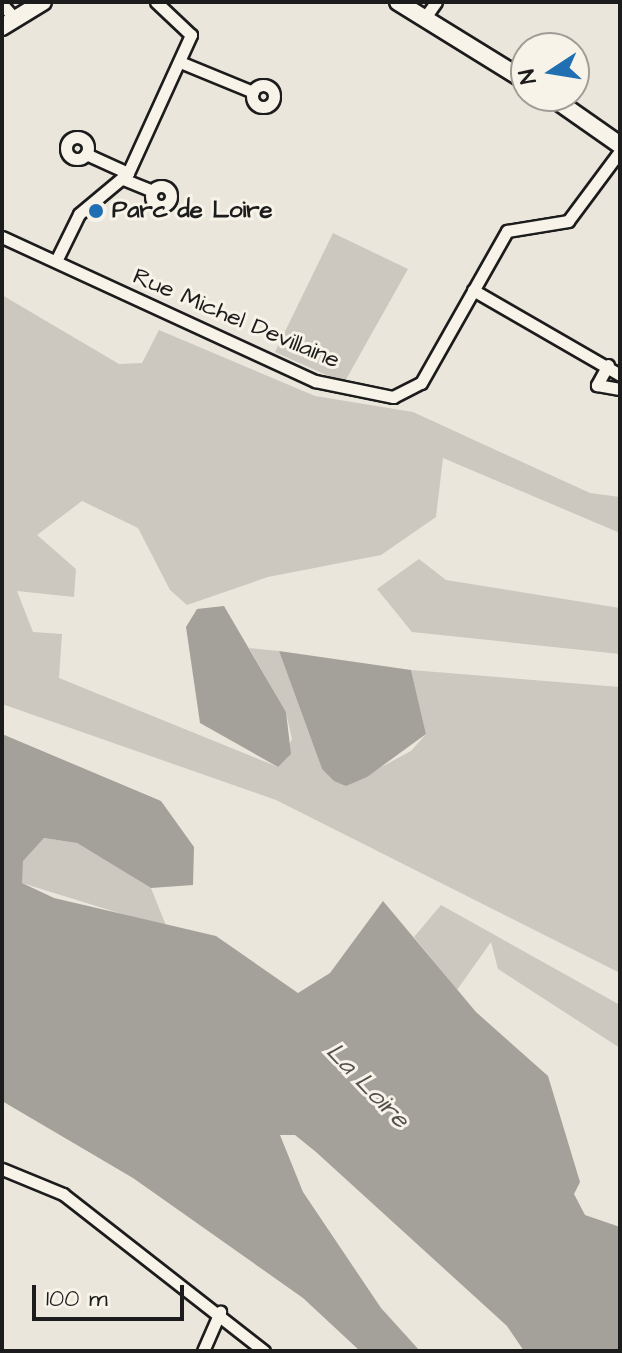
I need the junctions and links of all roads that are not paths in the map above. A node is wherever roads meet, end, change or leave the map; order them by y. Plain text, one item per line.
1 (43, 2) edge
2 (156, 2) edge
3 (398, 2) edge
4 (436, 2) edge
5 (2, 4) edge
6 (424, 19) junction
7 (9, 23) edge
8 (180, 62) junction
9 (510, 71) edge
10 (253, 92) dead end
11 (572, 112) edge
12 (620, 148) edge
13 (86, 154) dead end
14 (126, 176) junction
15 (152, 191) dead end
16 (2, 237) edge
17 (56, 261) junction
18 (473, 290) junction
19 (608, 365) junction
20 (620, 375) edge
21 (620, 389) edge
22 (2, 1169) edge
23 (220, 1312) junction
24 (262, 1350) edge
25 (203, 1351) edge

1 - 7 street
2 - 8 street
3 - 6 street
4 - 6 street
5 - 7 street
6 - 9 street
8 - 10 street
8 - 14 street
11 - 12 street
12 - 18 street, Rue Michel Devillaine
13 - 14 street
14 - 15 street
14 - 17 street
16 - 17 street, Rue Michel Devillaine
17 - 18 street, Rue Michel Devillaine
18 - 19 street
19 - 20 street
19 - 21 street
22 - 23 street
23 - 24 street
23 - 25 street

